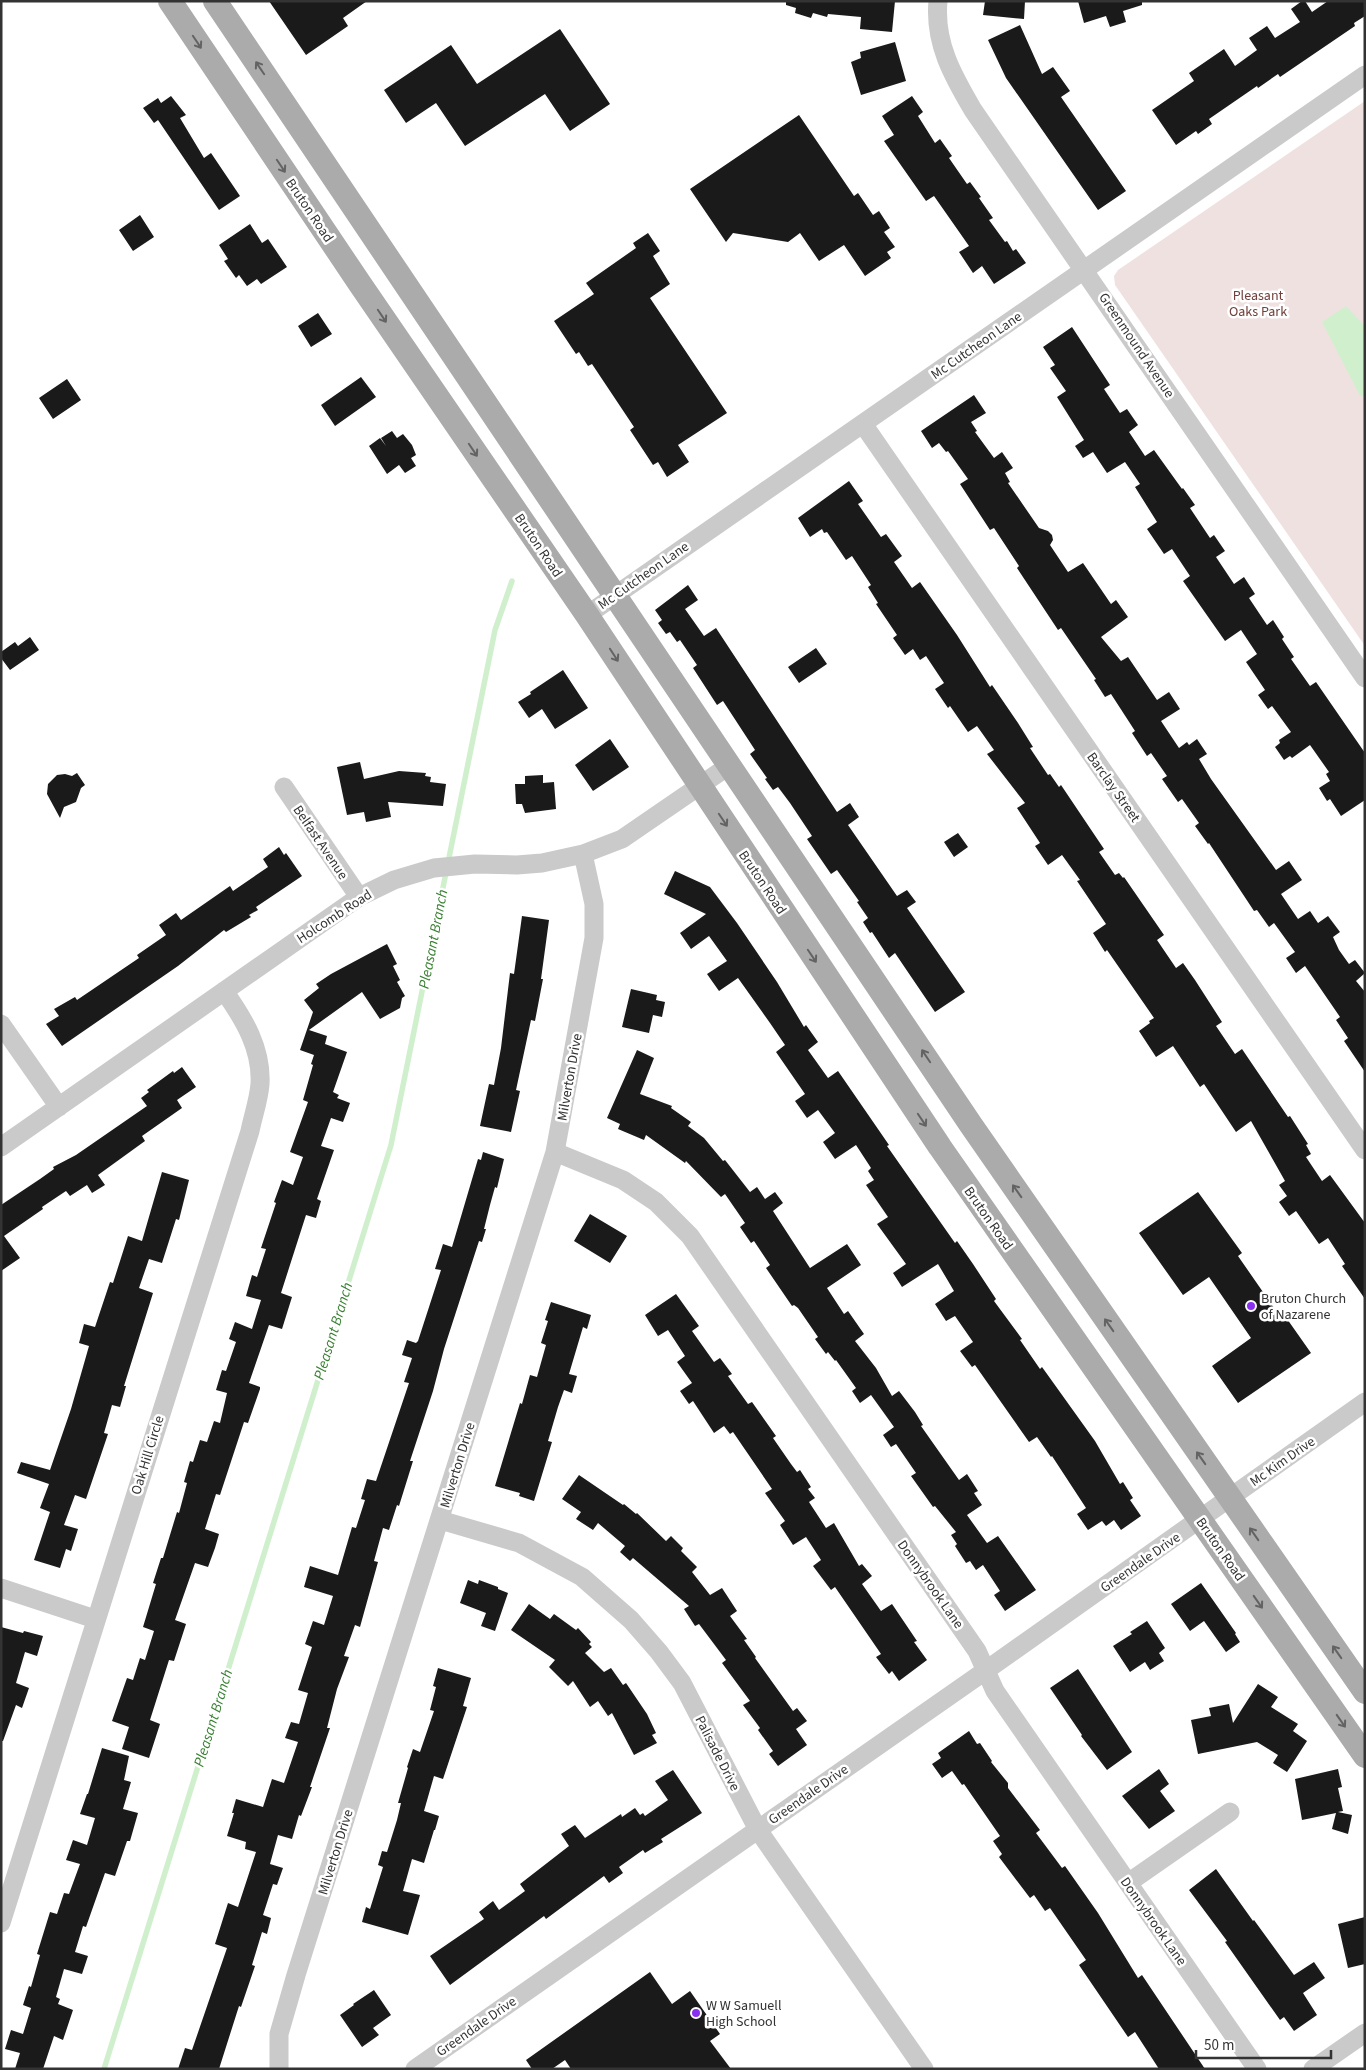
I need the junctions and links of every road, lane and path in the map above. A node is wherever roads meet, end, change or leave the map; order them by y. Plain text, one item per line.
1 (170, 1) edge
2 (215, 1) edge
3 (938, 1) edge
4 (1365, 75) edge
5 (392, 263) junction
6 (1085, 269) junction
7 (360, 284) junction
8 (863, 424) junction
9 (615, 594) junction
10 (587, 615) junction
11 (1365, 678) edge
12 (730, 765) junction
13 (700, 786) junction
14 (284, 787) dead end
15 (583, 854) junction
16 (359, 897) junction
17 (224, 991) junction
18 (1, 1024) edge
19 (59, 1108) junction
20 (971, 1125) junction
21 (1, 1147) edge
22 (940, 1147) junction
23 (1365, 1150) edge
24 (556, 1152) junction
25 (1365, 1402) edge
26 (1229, 1498) junction
27 (1200, 1519) junction
28 (440, 1520) junction
29 (1, 1588) edge
30 (95, 1619) junction
31 (985, 1671) junction
32 (1365, 1692) edge
33 (1365, 1756) edge
34 (1230, 1812) dead end
35 (758, 1830) junction
36 (1128, 1883) junction
37 (1, 1923) edge
38 (1365, 2033) edge
39 (279, 2069) edge
40 (415, 2069) edge
41 (924, 2069) edge
42 (1256, 2069) edge
43 (1313, 2069) edge

1 -> 7 main road, Bruton Road
5 -> 2 main road
3 - 6 street, Greenmound Avenue
4 - 6 street, Mc Cutcheon Lane
5 - 7 main road
5 - 9 main road
6 - 8 street, Mc Cutcheon Lane
6 - 11 street, Greenmound Avenue
7 -> 10 main road, Bruton Road
8 - 9 street, Mc Cutcheon Lane
8 - 23 street, Barclay Street
9 - 10 street, Mc Cutcheon Lane
9 - 12 main road
10 -> 13 main road, Bruton Road
12 - 13 street, Holcomb Road
20 -> 12 main road
13 - 15 street, Holcomb Road
13 -> 22 main road, Bruton Road
14 - 16 street, Belfast Avenue
15 - 16 street, Holcomb Road
15 - 24 street, Milverton Drive
16 - 17 street, Holcomb Road
17 - 19 street, Holcomb Road
17 - 30 street, Oak Hill Circle
18 - 19 street
19 - 21 street, Holcomb Road
20 - 22 main road
26 -> 20 main road
22 - 27 main road, Bruton Road
24 - 28 street, Milverton Drive
24 - 31 street, Donnybrook Lane
25 - 26 street, Mc Kim Drive
26 - 27 street, Mc Kim Drive
32 -> 26 main road
27 - 31 street, Greendale Drive
27 -> 33 main road, Bruton Road
28 - 35 street, Palisade Drive
28 - 39 street, Milverton Drive
29 - 30 street
30 - 37 street, Oak Hill Circle
31 - 35 street, Greendale Drive
31 - 36 street, Donnybrook Lane
34 - 36 street
35 - 40 street, Greendale Drive
35 - 41 street, Palisade Drive
36 - 42 street, Donnybrook Lane
38 - 43 street

